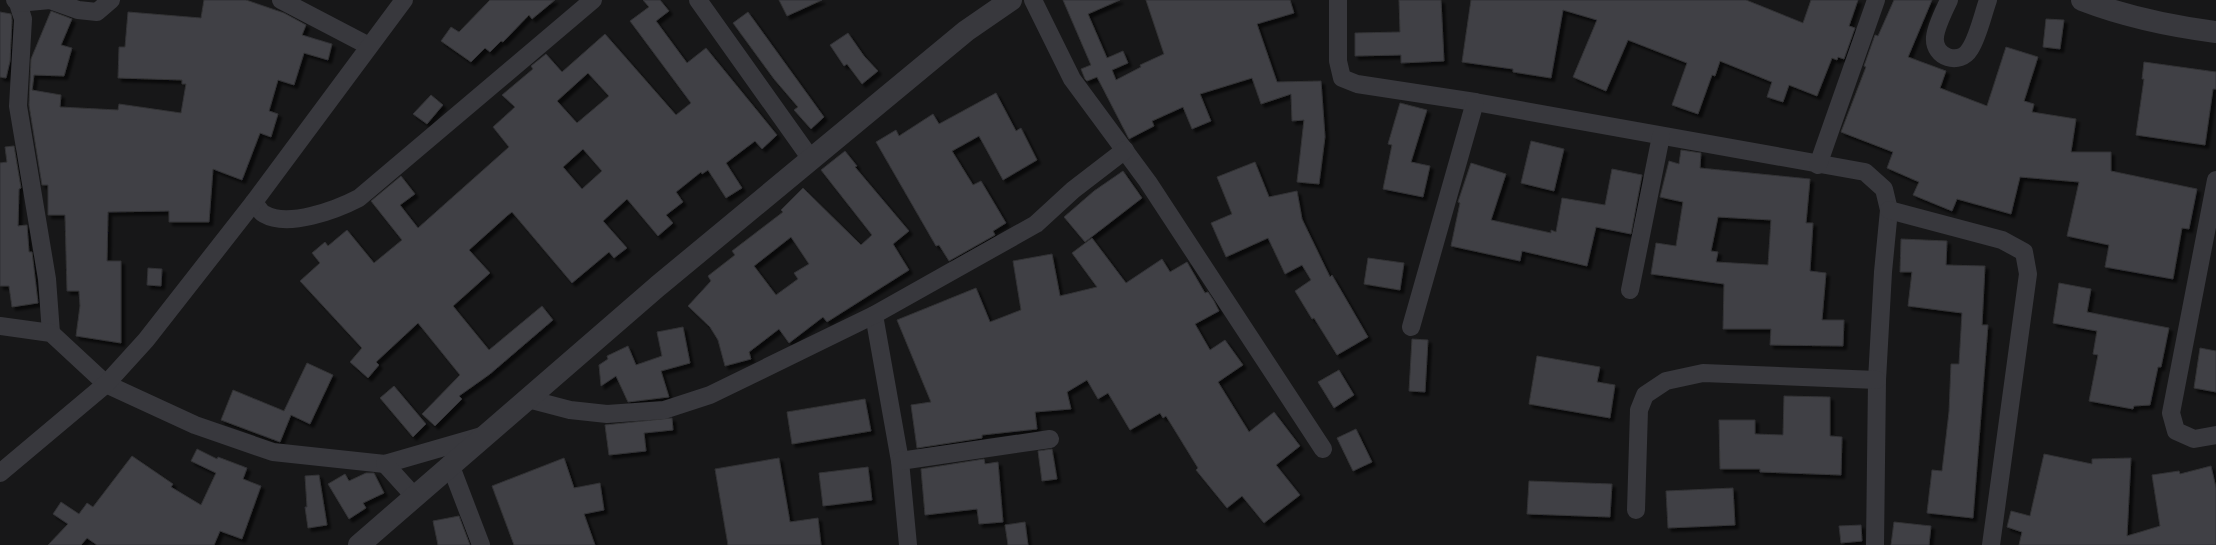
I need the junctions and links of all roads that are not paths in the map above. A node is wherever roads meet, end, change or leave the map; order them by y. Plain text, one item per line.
1 (111, 0) edge
2 (281, 0) edge
3 (404, 0) edge
4 (594, 0) edge
5 (698, 0) edge
6 (1011, 0) edge
7 (1034, 0) edge
8 (1338, 0) edge
9 (1876, 0) edge
10 (1948, 0) edge
11 (1988, 0) edge
12 (2082, 0) edge
13 (16, 1) edge
14 (2216, 32) edge
15 (369, 46) junction
16 (1475, 102) junction
17 (1661, 136) junction
18 (1124, 150) junction
19 (811, 159) junction
20 (1818, 165) junction
21 (2216, 180) edge
22 (254, 202) junction
23 (1889, 210) junction
24 (1630, 290) dead end
25 (874, 315) junction
26 (0, 326) edge
27 (1411, 327) dead end
28 (51, 333) junction
29 (1877, 380) junction
30 (106, 384) junction
31 (528, 399) junction
32 (2216, 435) edge
33 (482, 436) junction
34 (1050, 439) dead end
35 (1323, 449) dead end
36 (900, 460) junction
37 (385, 464) junction
38 (450, 464) junction
39 (0, 473) edge
40 (414, 496) junction
41 (1636, 510) dead end
42 (359, 545) edge
43 (481, 545) edge
44 (908, 545) edge
45 (1875, 545) edge
46 (1991, 545) edge

1 - 13 street
2 - 15 street
3 - 15 street
4 - 22 street
5 - 19 street
6 - 19 street
7 - 18 street
8 - 16 street
9 - 20 street
10 - 11 street
12 - 14 street
13 - 28 street
15 - 22 street
16 - 17 street
16 - 27 street
17 - 20 street
17 - 24 street
18 - 25 street
18 - 35 street
19 - 31 street
20 - 23 street
21 - 32 street
22 - 30 street
23 - 29 street
23 - 46 street
25 - 31 street
25 - 36 street
26 - 28 street
28 - 30 street
29 - 41 street
29 - 45 street
30 - 37 street
30 - 39 street
31 - 33 street
33 - 37 street
33 - 38 street
34 - 36 street
36 - 44 street
37 - 40 street
38 - 40 street
38 - 43 street
40 - 42 street

